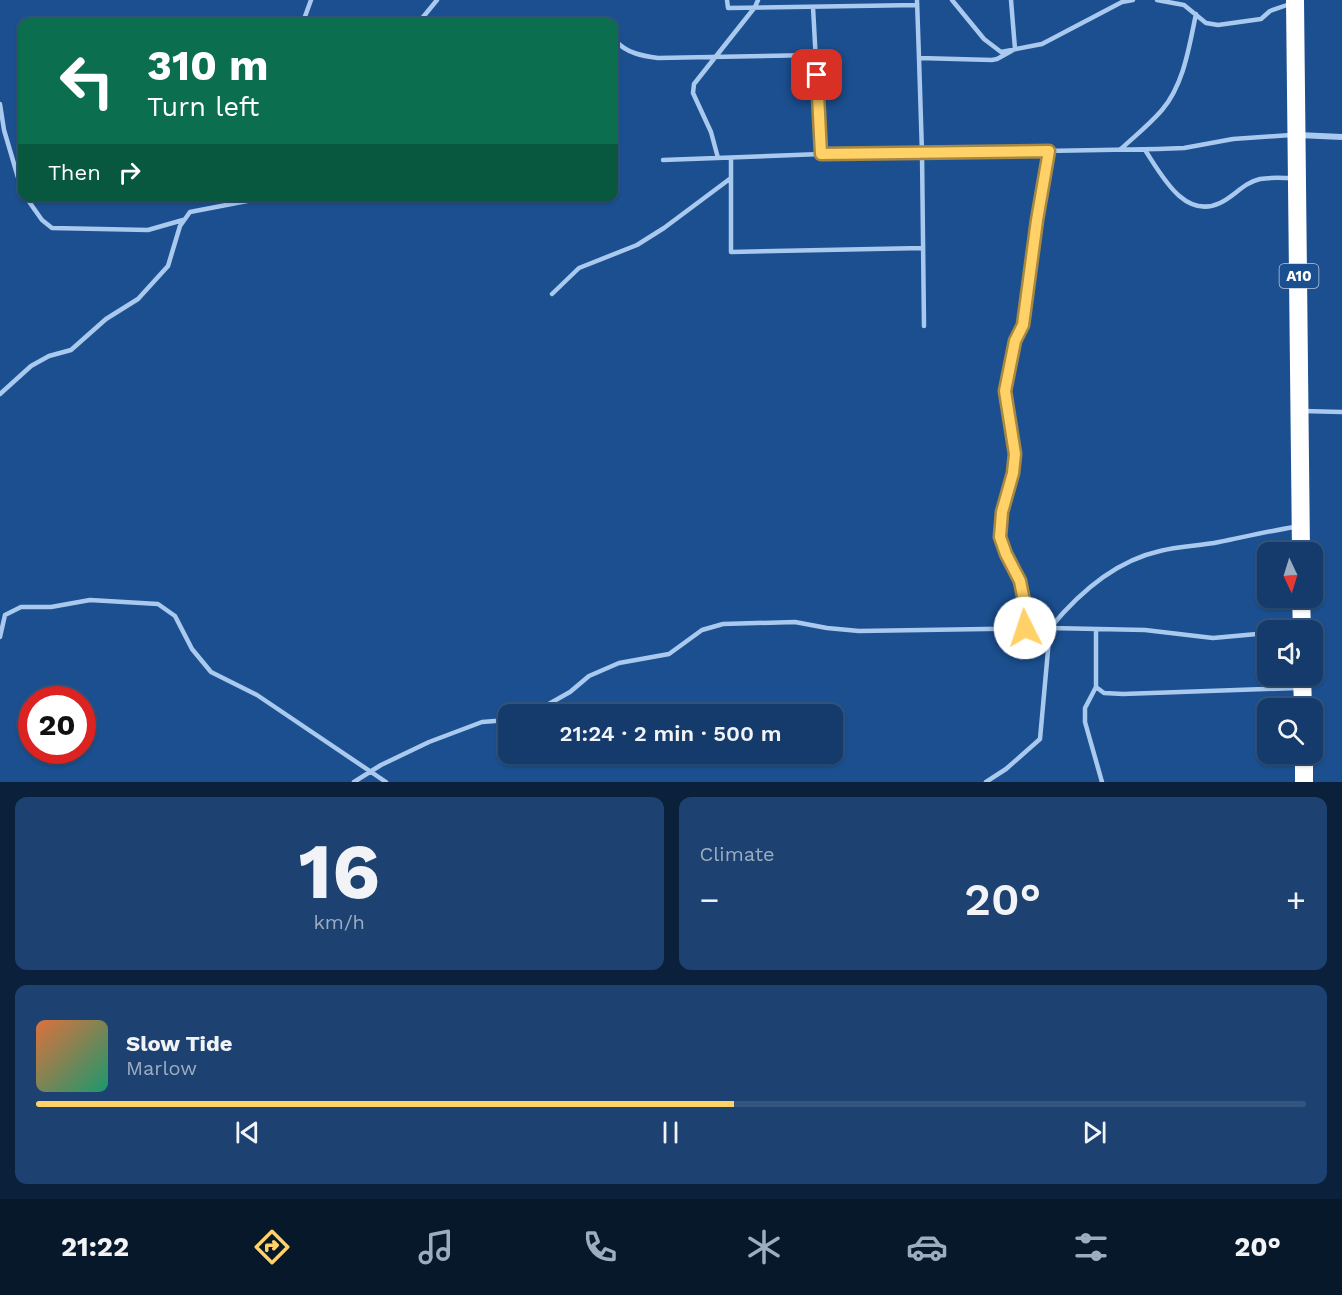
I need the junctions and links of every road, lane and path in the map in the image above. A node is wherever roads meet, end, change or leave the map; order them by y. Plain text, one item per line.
1 (311, 0) edge
2 (436, 0) edge
3 (727, 0) edge
4 (758, 0) edge
5 (951, 0) edge
6 (1011, 0) edge
7 (1133, 0) edge
8 (1157, 0) edge
9 (1295, 1) edge
10 (917, 2) edge
11 (813, 7) junction
12 (755, 8) junction
13 (1196, 14) junction
14 (304, 18) edge
15 (422, 18) edge
16 (618, 43) edge
17 (1015, 49) junction
18 (816, 55) junction
19 (715, 57) junction
20 (919, 58) junction
21 (0, 104) edge
22 (1297, 135) junction
23 (1342, 137) edge
24 (1121, 150) junction
25 (1145, 150) junction
26 (1049, 151) junction
27 (922, 153) junction
28 (821, 154) junction
29 (718, 158) junction
30 (731, 158) junction
31 (663, 160) dead end
32 (18, 178) edge
33 (731, 178) junction
34 (1298, 178) junction
35 (29, 201) edge
36 (247, 201) edge
37 (184, 220) junction
38 (923, 248) junction
39 (552, 294) dead end
40 (924, 326) dead end
41 (0, 394) edge
42 (1300, 410) junction
43 (1342, 412) edge
44 (1301, 526) junction
45 (1301, 542) edge
46 (1025, 628) junction
47 (1050, 628) junction
48 (1096, 629) junction
49 (1257, 634) edge
50 (0, 637) edge
51 (1257, 684) edge
52 (1096, 687) junction
53 (549, 704) edge
54 (498, 721) edge
55 (1304, 764) edge
56 (371, 772) junction
57 (354, 782) edge
58 (386, 782) edge
59 (986, 782) edge
60 (1102, 782) edge
61 (1304, 782) edge

1 - 14 lane
2 - 15 lane
3 - 12 lane
4 - 12 lane
5 - 17 lane
6 - 17 lane
7 - 17 lane
8 - 13 lane
9 - 13 lane
9 - 22 highway, A10
10 - 11 lane
10 - 20 lane
11 - 12 lane
11 - 18 lane
12 - 19 lane
13 - 24 lane
16 - 19 lane
17 - 20 lane
18 - 19 lane
18 - 28 lane
19 - 29 lane
20 - 27 lane
21 - 32 lane
22 - 23 street
22 - 25 lane
22 - 34 highway, A10
24 - 25 lane
24 - 26 lane
25 - 34 lane
26 - 27 lane
26 - 46 lane
27 - 28 lane
27 - 38 lane
28 - 30 lane
29 - 30 lane
29 - 31 lane
30 - 33 lane
33 - 38 lane
33 - 39 lane
34 - 42 highway, A10
35 - 37 lane
36 - 37 lane
37 - 41 lane
38 - 40 lane
42 - 43 lane
42 - 44 highway, A10
44 - 45 highway, A10
44 - 47 lane
46 - 47 lane
46 - 53 lane
47 - 48 lane
47 - 59 lane
48 - 49 lane
48 - 52 lane
50 - 56 lane
51 - 52 lane
52 - 60 lane
54 - 56 lane
55 - 61 highway
56 - 57 lane
56 - 58 lane

